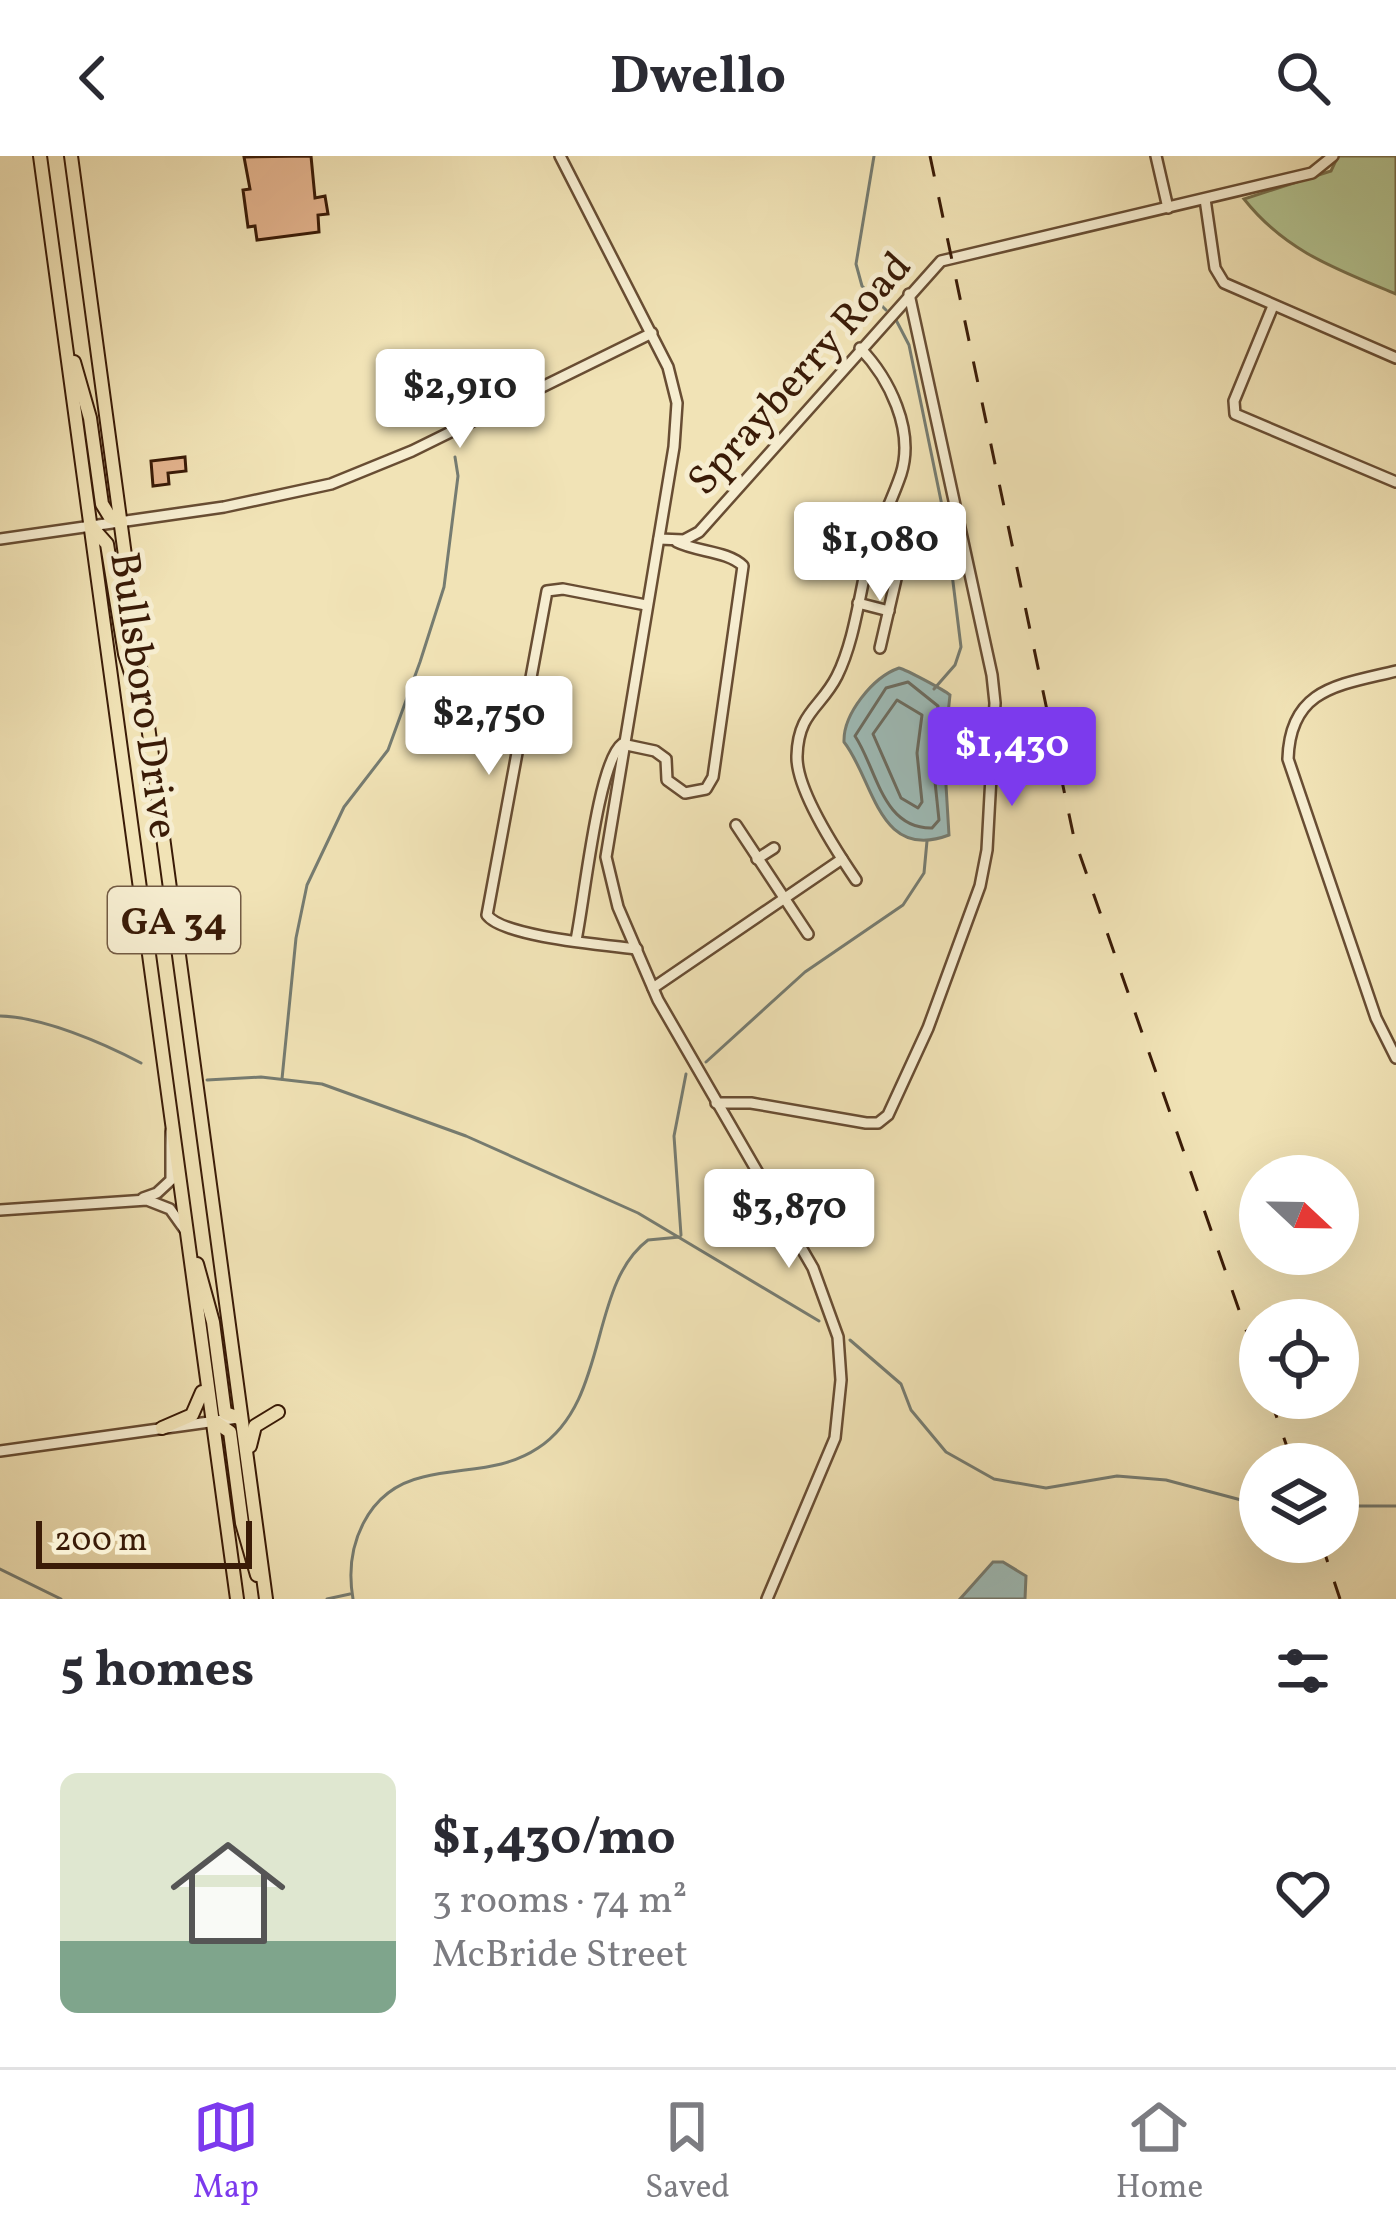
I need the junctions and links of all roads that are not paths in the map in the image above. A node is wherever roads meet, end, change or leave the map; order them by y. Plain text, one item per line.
1 (40, 156) edge
2 (71, 156) edge
3 (560, 156) edge
4 (1156, 156) edge
5 (1333, 156) edge
6 (1204, 199) junction
7 (1168, 208) junction
8 (908, 294) junction
9 (1273, 306) junction
10 (652, 333) junction
11 (66, 343) junction
12 (860, 348) junction
13 (1396, 358) edge
14 (1396, 482) edge
15 (121, 522) junction
16 (90, 525) junction
17 (0, 538) edge
18 (659, 539) junction
19 (674, 541) junction
20 (896, 579) dead end
21 (857, 603) junction
22 (646, 605) junction
23 (889, 611) junction
24 (880, 648) dead end
25 (1396, 671) edge
26 (149, 728) junction
27 (622, 744) junction
28 (736, 825) dead end
29 (774, 848) dead end
30 (757, 859) junction
31 (842, 859) junction
32 (856, 880) dead end
33 (782, 901) junction
34 (808, 934) dead end
35 (577, 940) junction
36 (637, 950) junction
37 (653, 988) junction
38 (1396, 1058) edge
39 (716, 1103) junction
40 (172, 1125) junction
41 (131, 1201) junction
42 (0, 1210) edge
43 (186, 1230) junction
44 (202, 1349) junction
45 (278, 1412) dead end
46 (240, 1418) junction
47 (213, 1421) junction
48 (162, 1428) junction
49 (0, 1451) edge
50 (250, 1489) junction
51 (237, 1599) edge
52 (266, 1599) edge
53 (766, 1599) edge

1 - 11 main road, Bullsboro Drive / GA 34
2 - 15 main road, Bullsboro Drive / GA 34
3 - 10 street
4 - 7 street
5 - 6 street, Sprayberry Road
6 - 7 street, Sprayberry Road
6 - 9 street
7 - 8 street, Sprayberry Road
8 - 12 street, Sprayberry Road
8 - 39 street
9 - 13 street
9 - 14 street
10 - 15 street
10 - 18 street
11 - 15 main road
11 - 16 main road, Bullsboro Drive / GA 34
12 - 19 street, Sprayberry Road
12 - 21 street
15 - 16 street
15 - 26 main road, Bullsboro Drive / GA 34
16 - 17 street
16 - 26 main road
16 - 40 main road, Bullsboro Drive / GA 34
18 - 19 street, Sprayberry Road
18 - 22 street
19 - 27 street
20 - 23 street
21 - 23 street
21 - 31 street
22 - 27 street
22 - 35 street
23 - 24 street
25 - 38 street
26 - 46 main road, Bullsboro Drive / GA 34
27 - 35 street
27 - 36 street
28 - 30 street
29 - 30 street
30 - 33 street
31 - 32 street
31 - 33 street
33 - 34 street
33 - 37 street
35 - 36 street
36 - 37 street
37 - 39 street
39 - 53 street
40 - 41 street
40 - 43 main road, Bullsboro Drive / GA 34
41 - 42 street
41 - 43 street
43 - 44 main road, Bullsboro Drive / GA 34
43 - 46 main road
44 - 47 main road, Bullsboro Drive / GA 34
44 - 48 main road
45 - 50 main road
46 - 47 street
46 - 50 main road, Bullsboro Drive / GA 34
47 - 48 street
47 - 51 main road, Bullsboro Drive / GA 34
47 - 52 main road
48 - 49 street
50 - 52 main road, Bullsboro Drive / GA 34

